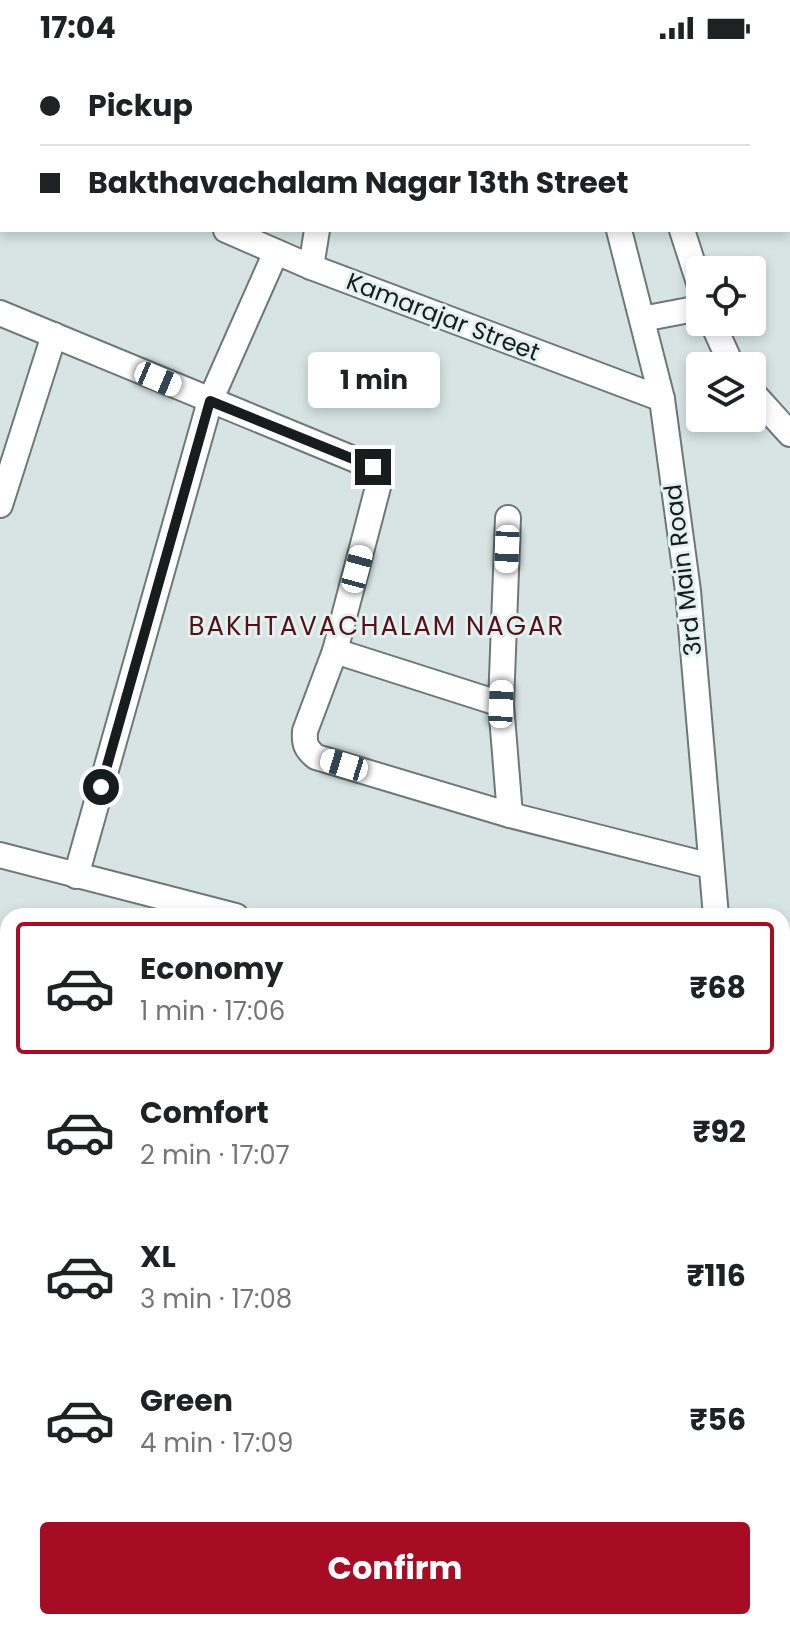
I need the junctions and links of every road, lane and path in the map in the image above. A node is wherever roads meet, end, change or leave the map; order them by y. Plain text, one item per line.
1 (231, 232) edge
2 (317, 232) edge
3 (620, 232) edge
4 (683, 232) edge
5 (276, 252) junction
6 (690, 256) edge
7 (311, 267) junction
8 (686, 311) edge
9 (0, 313) edge
10 (642, 319) junction
11 (54, 335) junction
12 (662, 399) junction
13 (210, 401) junction
14 (766, 407) edge
15 (790, 434) edge
16 (1, 498) edge
17 (508, 518) dead end
18 (335, 651) junction
19 (501, 704) junction
20 (510, 815) junction
21 (0, 855) edge
22 (711, 866) junction
23 (76, 876) junction
24 (204, 908) edge
25 (715, 908) edge

1 - 5 street, Kamarajar Street
2 - 7 street
3 - 10 street, 3rd Main Road
4 - 6 street
5 - 7 street, Kamarajar Street
5 - 13 street
7 - 12 street, Kamarajar Street
8 - 10 street
9 - 11 street
10 - 12 street, 3rd Main Road
11 - 13 street
11 - 16 street
12 - 22 street, 3rd Main Road
13 - 18 street
13 - 23 street
14 - 15 street
17 - 19 street
18 - 19 street
18 - 20 street
19 - 20 street
20 - 22 street
21 - 23 street
22 - 25 street, 3rd Main Road
23 - 24 street

